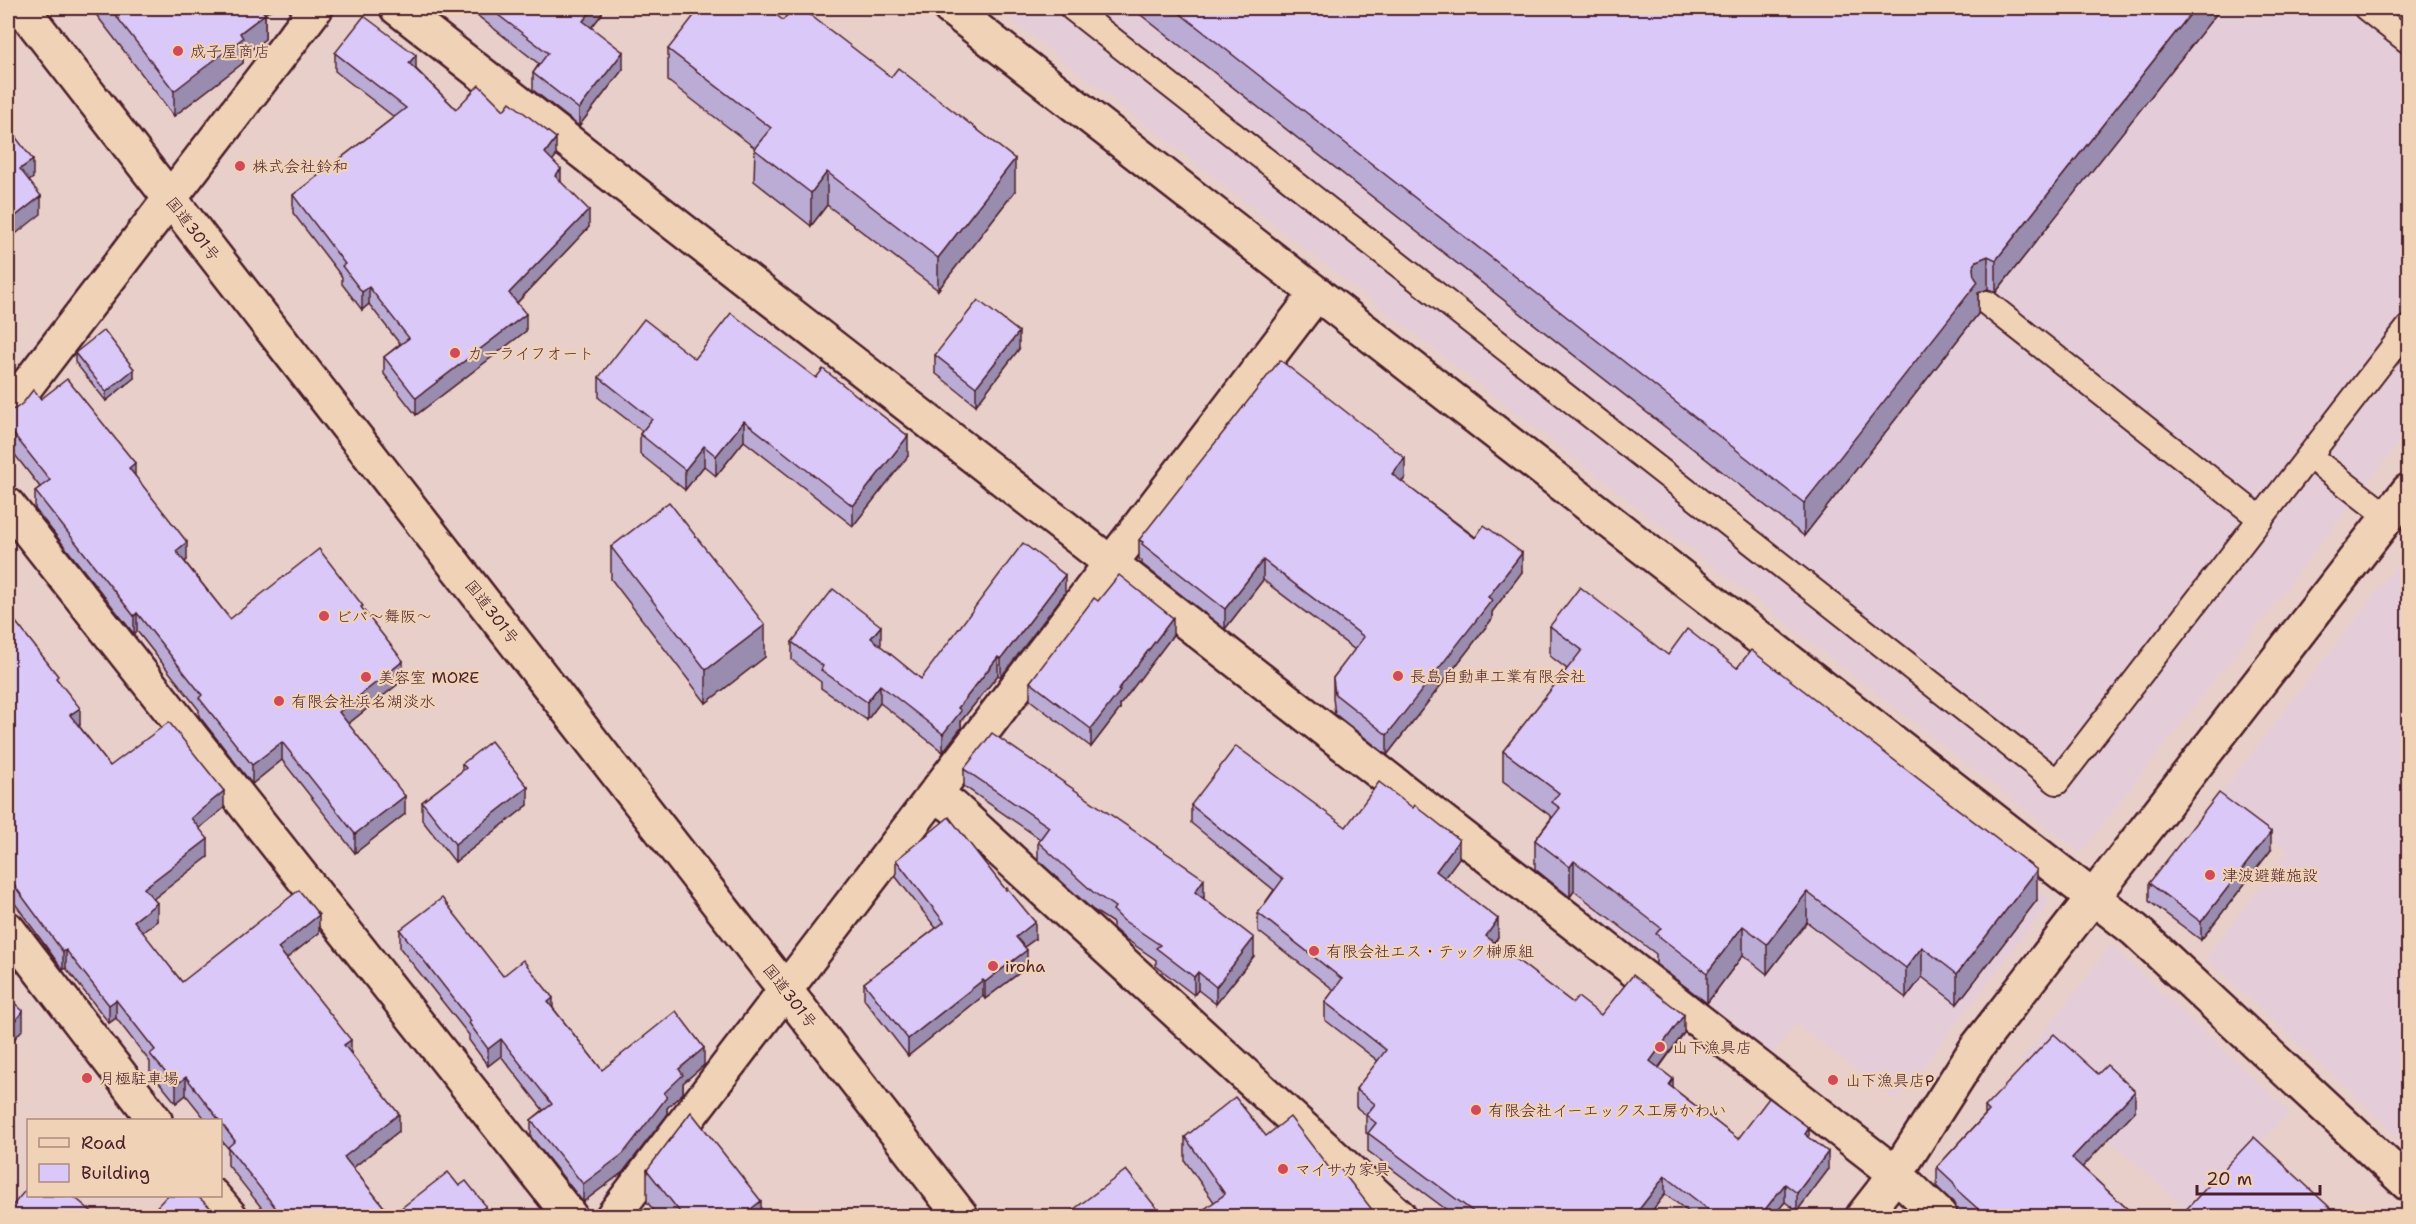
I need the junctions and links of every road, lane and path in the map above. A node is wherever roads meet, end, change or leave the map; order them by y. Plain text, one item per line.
1 (22, 8) edge
2 (316, 8) edge
3 (397, 8) edge
4 (950, 8) edge
5 (1072, 8) edge
6 (2366, 8) edge
7 (2409, 41) edge
8 (170, 198) junction
9 (1317, 293) junction
10 (1987, 303) dead end
11 (2409, 328) edge
12 (8, 410) edge
13 (2309, 456) junction
14 (2409, 491) edge
15 (8, 505) edge
16 (2388, 517) junction
17 (2261, 519) junction
18 (1111, 564) junction
19 (936, 795) junction
20 (2093, 898) junction
21 (8, 929) edge
22 (786, 991) junction
23 (155, 1119) edge
24 (1896, 1174) junction
25 (2409, 1184) edge
26 (214, 1197) edge
27 (230, 1216) edge
28 (570, 1216) edge
29 (613, 1216) edge
30 (961, 1216) edge
31 (1399, 1216) edge
32 (1863, 1216) edge
33 (1940, 1216) edge

1 - 8 main road, 国道301号
2 - 8 main road
3 - 18 main road
4 - 9 main road
5 - 17 lane
6 - 7 lane
8 - 12 main road
8 - 22 main road, 国道301号
9 - 18 main road
9 - 20 main road
10 - 17 lane
11 - 13 lane
13 - 16 lane
13 - 17 lane
14 - 16 main road
15 - 28 main road
16 - 20 main road
18 - 19 main road
18 - 24 main road
19 - 22 main road
19 - 31 main road
20 - 24 main road
20 - 25 main road
21 - 23 main road
22 - 29 main road
22 - 30 main road, 国道301号
24 - 32 main road
24 - 33 main road
26 - 27 main road

